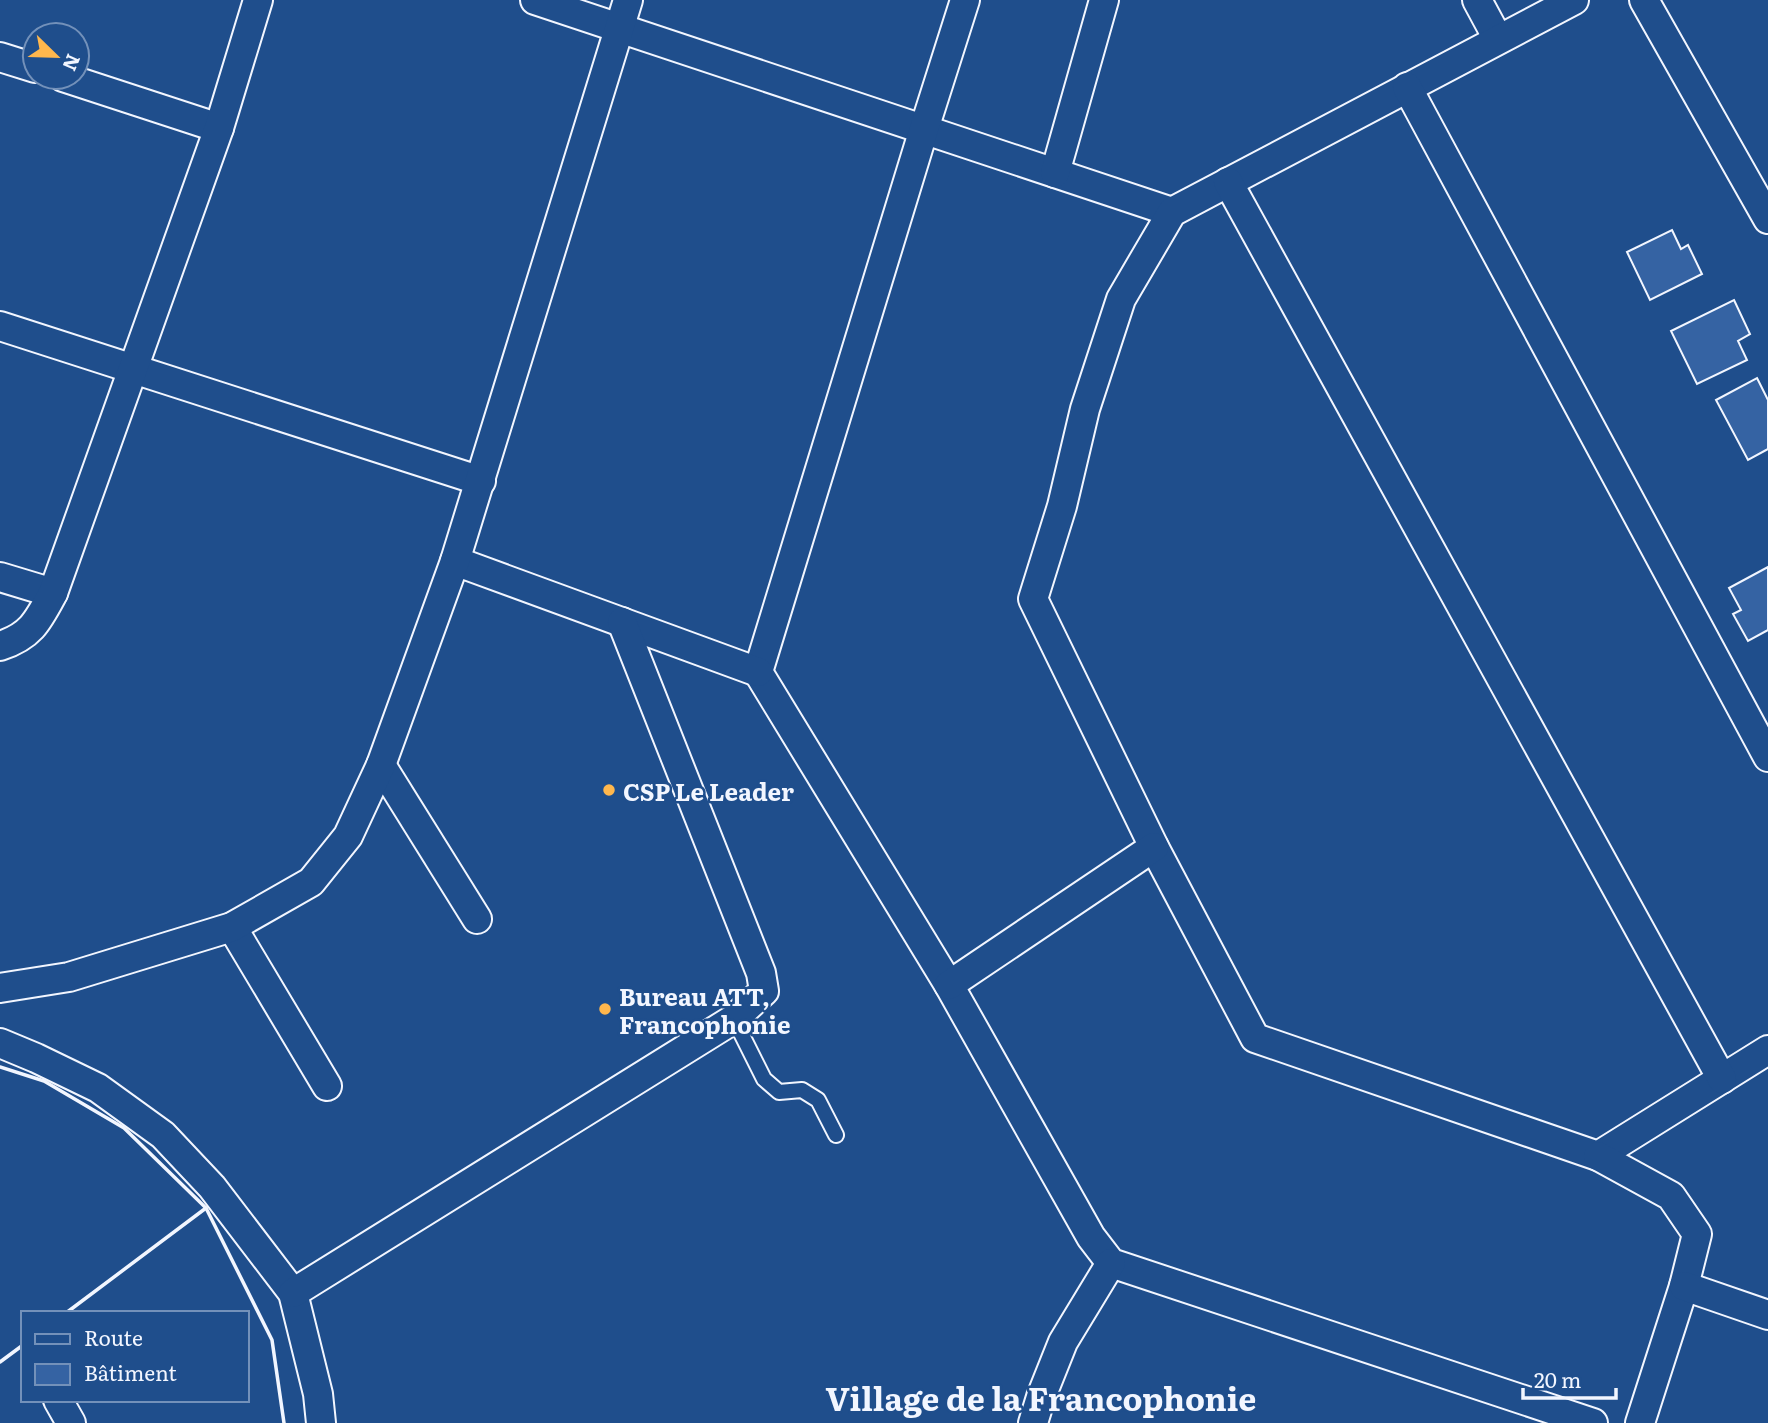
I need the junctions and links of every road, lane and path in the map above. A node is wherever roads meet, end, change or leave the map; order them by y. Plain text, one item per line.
1 (258, 0) edge
2 (535, 0) edge
3 (628, 0) edge
4 (965, 0) edge
5 (1104, 0) edge
6 (1477, 0) edge
7 (1574, 0) edge
8 (1644, 0) edge
9 (619, 28) junction
10 (1498, 39) junction
11 (0, 57) edge
12 (21, 64) edge
13 (91, 86) edge
14 (1408, 86) junction
15 (219, 128) junction
16 (923, 129) junction
17 (1055, 173) junction
18 (1228, 182) junction
19 (1172, 212) junction
20 (1768, 219) edge
21 (0, 326) edge
22 (134, 370) junction
23 (481, 481) junction
24 (455, 561) junction
25 (0, 577) edge
26 (53, 593) junction
27 (622, 622) junction
28 (0, 646) edge
29 (758, 672) junction
30 (1768, 757) edge
31 (381, 765) junction
32 (1154, 847) junction
33 (477, 919) dead end
34 (232, 927) junction
35 (949, 985) junction
36 (0, 988) edge
37 (734, 1019) junction
38 (0, 1043) edge
39 (1768, 1050) edge
40 (1721, 1079) junction
41 (327, 1086) dead end
42 (836, 1135) dead end
43 (1598, 1156) junction
44 (1111, 1263) junction
45 (1684, 1286) junction
46 (293, 1293) junction
47 (1768, 1315) edge
48 (59, 1402) edge
49 (71, 1423) edge
50 (321, 1423) edge
51 (1033, 1423) edge
52 (1593, 1423) edge
53 (1640, 1423) edge

1 - 15 street
2 - 9 street
3 - 9 street
4 - 16 street
5 - 17 street
6 - 10 street
7 - 10 street
8 - 20 street
9 - 16 street
9 - 23 street
10 - 14 street
11 - 12 street
13 - 15 street
14 - 18 street
14 - 30 street
15 - 22 street
16 - 17 street
16 - 29 street
17 - 19 street
18 - 19 street
18 - 40 street
19 - 32 street
21 - 22 street
22 - 23 street
22 - 26 street
23 - 24 street
24 - 27 street
24 - 31 street
25 - 26 street
26 - 28 street
27 - 29 street
27 - 37 street
29 - 35 street
31 - 33 street
31 - 34 street
32 - 35 street
32 - 43 street
34 - 36 street
34 - 41 street
35 - 44 street
37 - 42 lane
37 - 46 street
38 - 46 street
39 - 40 street
40 - 43 street
43 - 45 street
44 - 51 street
44 - 52 street
45 - 47 street
45 - 53 street
46 - 50 street
48 - 49 street

